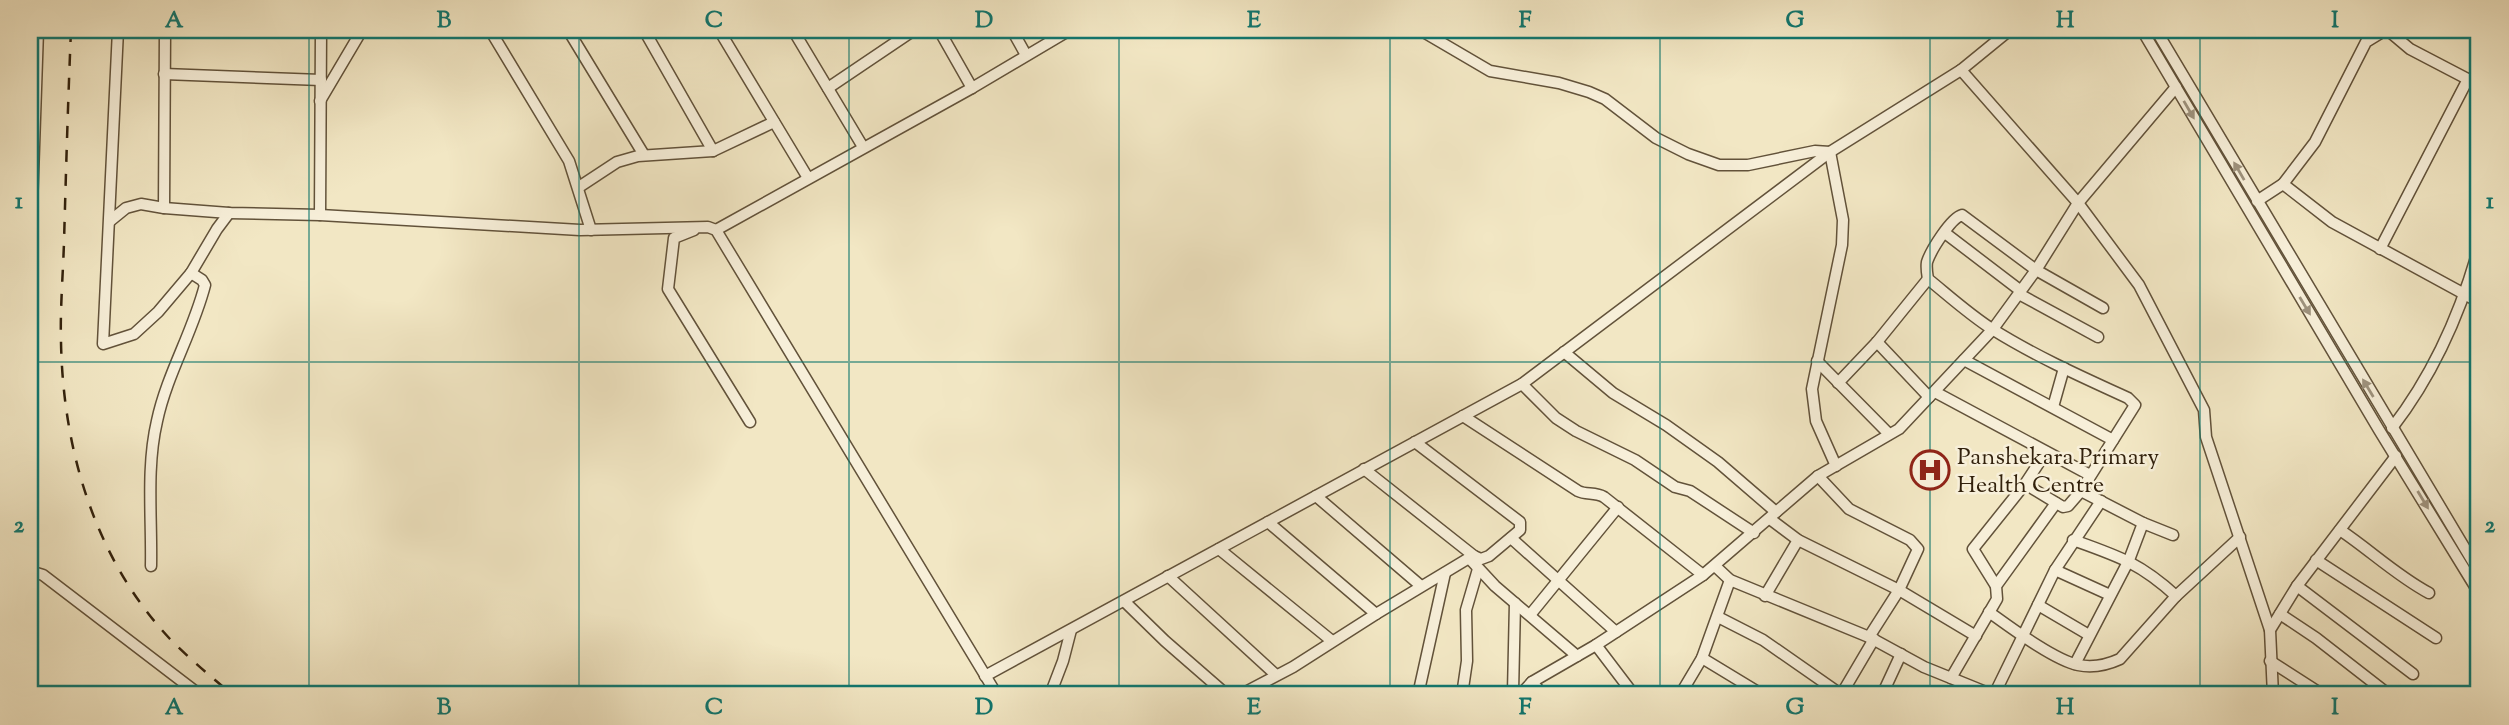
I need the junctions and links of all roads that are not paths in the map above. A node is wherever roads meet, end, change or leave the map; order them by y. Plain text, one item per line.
1 (38, 30) edge
2 (118, 30) edge
3 (165, 30) edge
4 (321, 30) edge
5 (362, 30) edge
6 (490, 30) edge
7 (568, 30) edge
8 (646, 30) edge
9 (661, 30) edge
10 (719, 30) edge
11 (793, 30) edge
12 (914, 30) edge
13 (939, 30) edge
14 (1012, 30) edge
15 (1070, 30) edge
16 (1420, 30) edge
17 (2010, 30) edge
18 (2142, 30) edge
19 (2156, 30) edge
20 (1026, 55) junction
21 (1961, 70) junction
22 (164, 74) junction
23 (2468, 79) junction
24 (320, 80) junction
25 (2479, 85) edge
26 (2176, 87) junction
27 (828, 88) junction
28 (972, 88) junction
29 (320, 102) junction
30 (774, 122) junction
31 (863, 147) junction
32 (713, 151) junction
33 (1829, 152) junction
34 (643, 155) junction
35 (808, 178) junction
36 (2283, 184) junction
37 (579, 187) junction
38 (2257, 201) junction
39 (2078, 204) junction
40 (164, 208) junction
41 (229, 213) junction
42 (320, 215) junction
43 (110, 221) junction
44 (703, 227) junction
45 (591, 230) junction
46 (716, 230) junction
47 (1945, 233) junction
48 (2479, 247) edge
49 (2380, 249) junction
50 (30, 264) edge
51 (2036, 270) junction
52 (191, 273) junction
53 (1928, 279) junction
54 (2020, 293) junction
55 (2466, 294) junction
56 (2479, 302) edge
57 (2103, 308) dead end
58 (1993, 329) junction
59 (2098, 337) dead end
60 (1877, 342) junction
61 (1564, 352) junction
62 (1964, 360) junction
63 (1817, 361) junction
64 (2064, 368) junction
65 (1838, 383) junction
66 (1522, 384) junction
67 (1932, 395) junction
68 (2053, 407) junction
69 (1463, 416) junction
70 (750, 422) dead end
71 (2392, 428) junction
72 (1889, 434) junction
73 (2113, 440) junction
74 (1415, 442) junction
75 (2046, 452) junction
76 (2396, 456) junction
77 (1836, 466) junction
78 (1364, 469) junction
79 (2090, 475) junction
80 (1818, 477) junction
81 (2025, 484) junction
82 (2081, 491) junction
83 (1316, 496) junction
84 (2101, 501) junction
85 (2056, 503) junction
86 (1618, 507) junction
87 (1773, 515) junction
88 (1268, 522) junction
89 (2143, 523) junction
90 (2340, 530) junction
91 (1754, 533) junction
92 (2173, 535) dead end
93 (2240, 537) junction
94 (1511, 538) junction
95 (1798, 540) junction
96 (2073, 540) junction
97 (1219, 549) junction
98 (1471, 557) junction
99 (2129, 560) junction
100 (2316, 560) junction
101 (151, 566) dead end
102 (1715, 566) junction
103 (1478, 569) junction
104 (2055, 570) junction
105 (30, 571) edge
106 (2479, 572) edge
107 (1445, 573) junction
108 (1703, 575) junction
109 (1168, 576) junction
110 (1559, 580) junction
111 (1730, 580) junction
112 (1421, 586) junction
113 (1996, 586) junction
114 (2297, 586) junction
115 (1899, 590) junction
116 (2429, 593) dead end
117 (2479, 593) edge
118 (2110, 595) junction
119 (1765, 596) junction
120 (2176, 596) junction
121 (1124, 601) junction
122 (1515, 603) junction
123 (2038, 605) junction
124 (1989, 612) junction
125 (1376, 614) junction
126 (2280, 614) junction
127 (1530, 615) junction
128 (1718, 617) junction
129 (1071, 630) junction
130 (2270, 630) junction
131 (1616, 632) junction
132 (2021, 635) junction
133 (2089, 635) junction
134 (1976, 636) junction
135 (1872, 638) junction
136 (2435, 638) dead end
137 (1332, 641) junction
138 (1596, 645) junction
139 (1901, 654) junction
140 (1577, 656) junction
141 (1702, 658) junction
142 (2270, 661) junction
143 (2075, 664) junction
144 (2413, 674) dead end
145 (1276, 675) junction
146 (985, 676) junction
147 (1951, 678) junction
148 (1532, 682) junction
149 (1518, 693) edge
150 (2388, 694) edge
151 (200, 695) edge
152 (997, 695) edge
153 (1050, 695) edge
154 (1227, 695) edge
155 (1240, 695) edge
156 (1418, 695) edge
157 (1462, 695) edge
158 (1480, 695) edge
159 (1543, 695) edge
160 (1634, 695) edge
161 (1680, 695) edge
162 (1763, 695) edge
163 (1841, 695) edge
164 (1882, 695) edge
165 (1994, 695) edge
166 (2273, 695) edge
167 (2323, 695) edge

1 - 50 street
2 - 43 street
3 - 22 street
4 - 24 street
5 - 29 street
6 - 37 street
7 - 34 street
8 - 9 street
8 - 32 street
10 - 30 street
11 - 27 street
12 - 27 street
13 - 28 street
14 - 20 street
15 - 20 street
16 - 33 street
17 - 21 street
18 - 26 street
38 -> 19 street
20 - 28 street
21 - 33 street
21 - 39 street
22 - 24 street
22 - 40 street
23 - 25 street
23 - 36 street
23 - 49 street
24 - 29 street
26 - 39 street
26 -> 76 street
27 - 31 street
28 - 31 street
29 - 42 street
30 - 32 street
30 - 35 street
31 - 35 street
32 - 34 street
33 - 61 street
33 - 63 street
34 - 37 street
35 - 46 street
36 - 38 street
36 - 49 street
37 - 45 street
71 -> 38 street
39 - 51 street
39 - 93 street
40 - 41 street
40 - 43 street
41 - 42 street
41 - 52 street
42 - 45 street
43 - 52 street
44 - 45 street
44 - 46 street
44 - 70 street
46 - 146 street
47 - 51 street
47 - 53 street
47 - 54 street
48 - 55 street
49 - 55 street
51 - 54 street
51 - 57 street
52 - 101 street
53 - 58 street
53 - 60 street
54 - 58 street
54 - 59 street
55 - 56 street
55 - 71 street
58 - 62 street
58 - 64 street
60 - 65 street
60 - 67 street
61 - 66 street
61 - 87 street
62 - 67 street
62 - 68 street
63 - 65 street
63 - 77 street
64 - 68 street
64 - 73 street
65 - 72 street
66 - 69 street
66 - 91 street
67 - 72 street
67 - 75 street
68 - 73 street
69 - 74 street
69 - 86 street
71 - 106 street
72 - 77 street
73 - 79 street
74 - 78 street
74 - 94 street
75 - 79 street
75 - 81 street
76 - 90 street
76 -> 117 street
77 - 80 street
78 - 83 street
78 - 98 street
79 - 82 street
80 - 87 street
80 - 115 street
81 - 85 street
81 - 113 street
82 - 84 street
82 - 85 street
83 - 88 street
83 - 112 street
84 - 89 street
84 - 96 street
85 - 113 street
86 - 108 street
86 - 110 street
87 - 91 street
87 - 95 street
88 - 97 street
88 - 125 street
89 - 92 street
89 - 99 street
90 - 100 street
90 - 116 street
91 - 102 street
93 - 120 street
93 - 130 street
94 - 98 street
94 - 110 street
95 - 115 street
95 - 119 street
96 - 99 street
96 - 104 street
97 - 109 street
97 - 137 street
98 - 103 street
98 - 107 street
99 - 118 street
99 - 120 street
100 - 114 street
100 - 136 street
102 - 108 street
102 - 111 street
103 - 122 street
103 - 157 street
104 - 118 street
104 - 123 street
105 - 151 street
107 - 112 street
107 - 156 street
108 - 131 street
109 - 121 street
109 - 145 street
110 - 127 street
110 - 131 street
111 - 119 street
111 - 128 street
112 - 125 street
113 - 124 street
114 - 126 street
114 - 144 street
115 - 134 street
115 - 135 street
118 - 133 street
119 - 135 street
120 - 143 street
121 - 129 street
121 - 154 street
122 - 127 street
122 - 149 street
123 - 132 street
123 - 133 street
124 - 132 street
124 - 134 street
125 - 137 street
126 - 130 street
126 - 150 street
127 - 140 street
128 - 141 street
128 - 163 street
129 - 146 street
129 - 153 street
130 - 142 street
131 - 138 street
132 - 143 street
132 - 165 street
133 - 143 street
134 - 147 street
135 - 139 street
135 - 163 street
137 - 145 street
138 - 140 street
138 - 160 street
139 - 147 street
139 - 164 street
140 - 148 street
141 - 161 street
141 - 162 street
142 - 166 street
142 - 167 street
145 - 155 street
146 - 152 street
147 - 165 street
148 - 149 street
148 - 159 street
149 - 158 street

